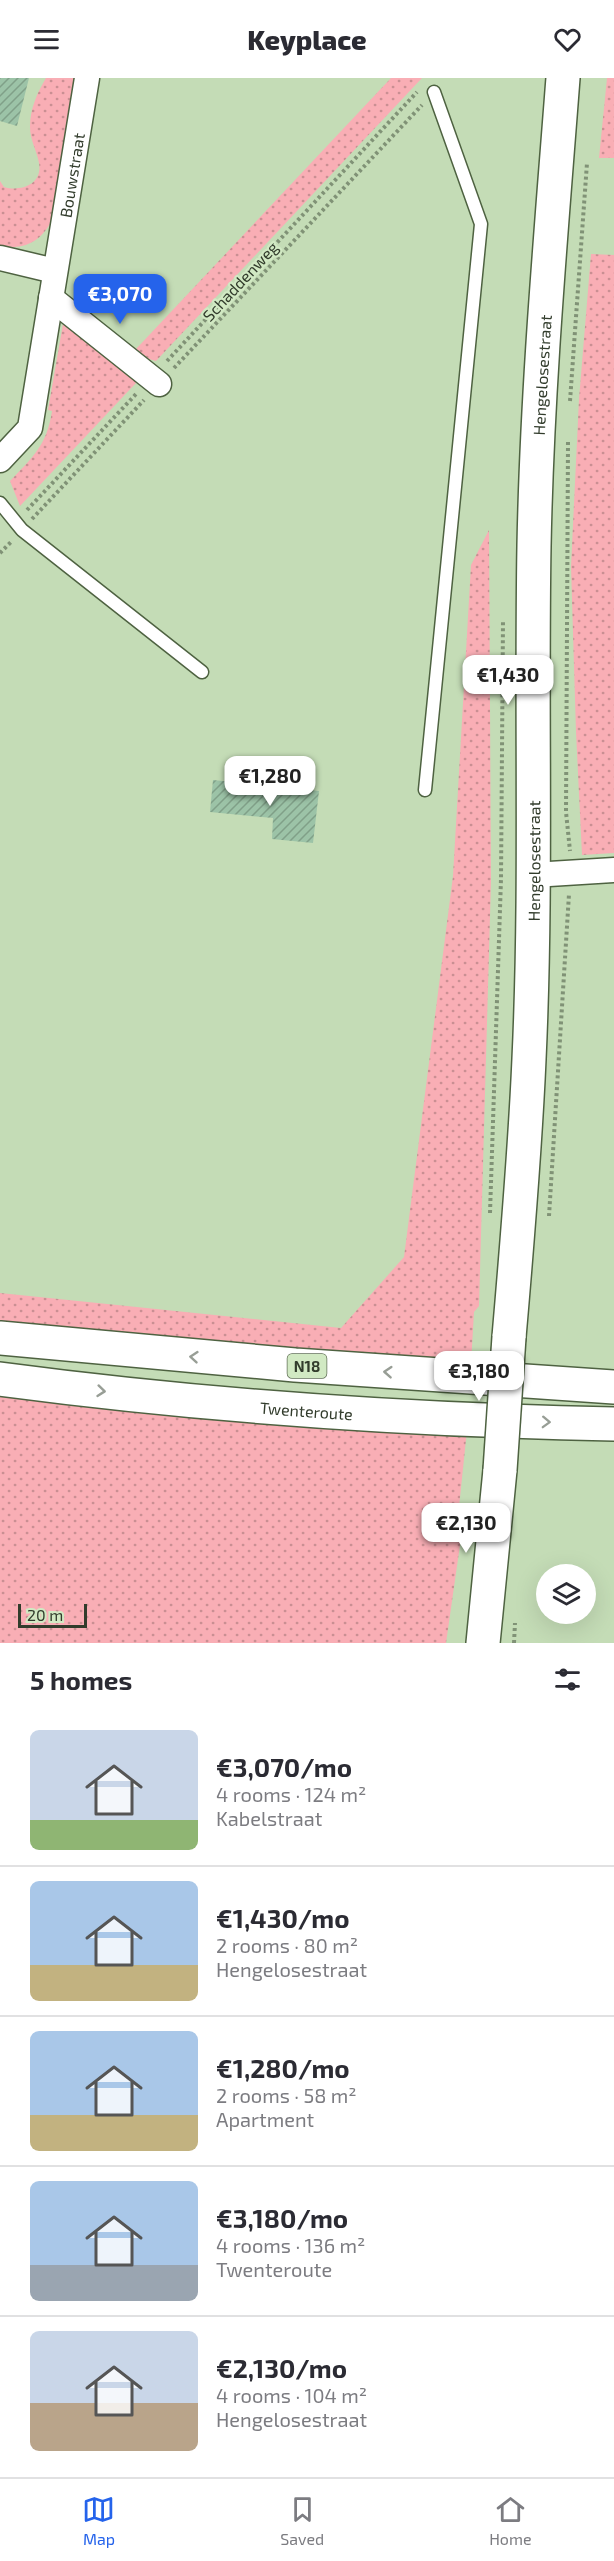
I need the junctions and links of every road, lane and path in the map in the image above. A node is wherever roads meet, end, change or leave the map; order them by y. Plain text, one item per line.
1 (87, 78) edge
2 (562, 78) edge
3 (422, 87) dead end
4 (434, 92) joint
5 (587, 160) dead end
6 (0, 258) edge
7 (55, 271) junction
8 (51, 298) junction
9 (155, 381) junction
10 (569, 408) dead end
11 (568, 431) dead end
12 (0, 460) edge
13 (0, 503) edge
14 (19, 526) junction
15 (0, 553) edge
16 (202, 672) dead end
17 (425, 790) dead end
18 (614, 870) edge
19 (572, 872) junction
20 (533, 875) junction
21 (547, 1227) dead end
22 (0, 1338) edge
23 (0, 1379) edge
24 (614, 1387) edge
25 (614, 1424) edge
26 (483, 1643) edge

1 - 7 street, Bouwstraat
2 - 20 main road, Hengelosestraat
3 - 9 path, Schaddenweg
4 - 9 path, Schaddenweg
4 - 17 lane
5 - 10 path, Hengelosestraat
6 - 7 street
7 - 8 street, Bouwstraat
8 - 9 street
8 - 12 street, Bouwstraat
9 - 14 path, Schaddenweg
9 - 14 path, Schaddenweg
11 - 19 path, Hengelosestraat
13 - 14 lane
14 - 15 path, Schaddenweg
14 - 16 lane
18 - 19 street
19 - 20 street
19 - 21 path, Hengelosestraat
20 - 26 main road, Hengelosestraat, bridge
24 -> 22 main road, N18
23 -> 25 main road, Twenteroute

